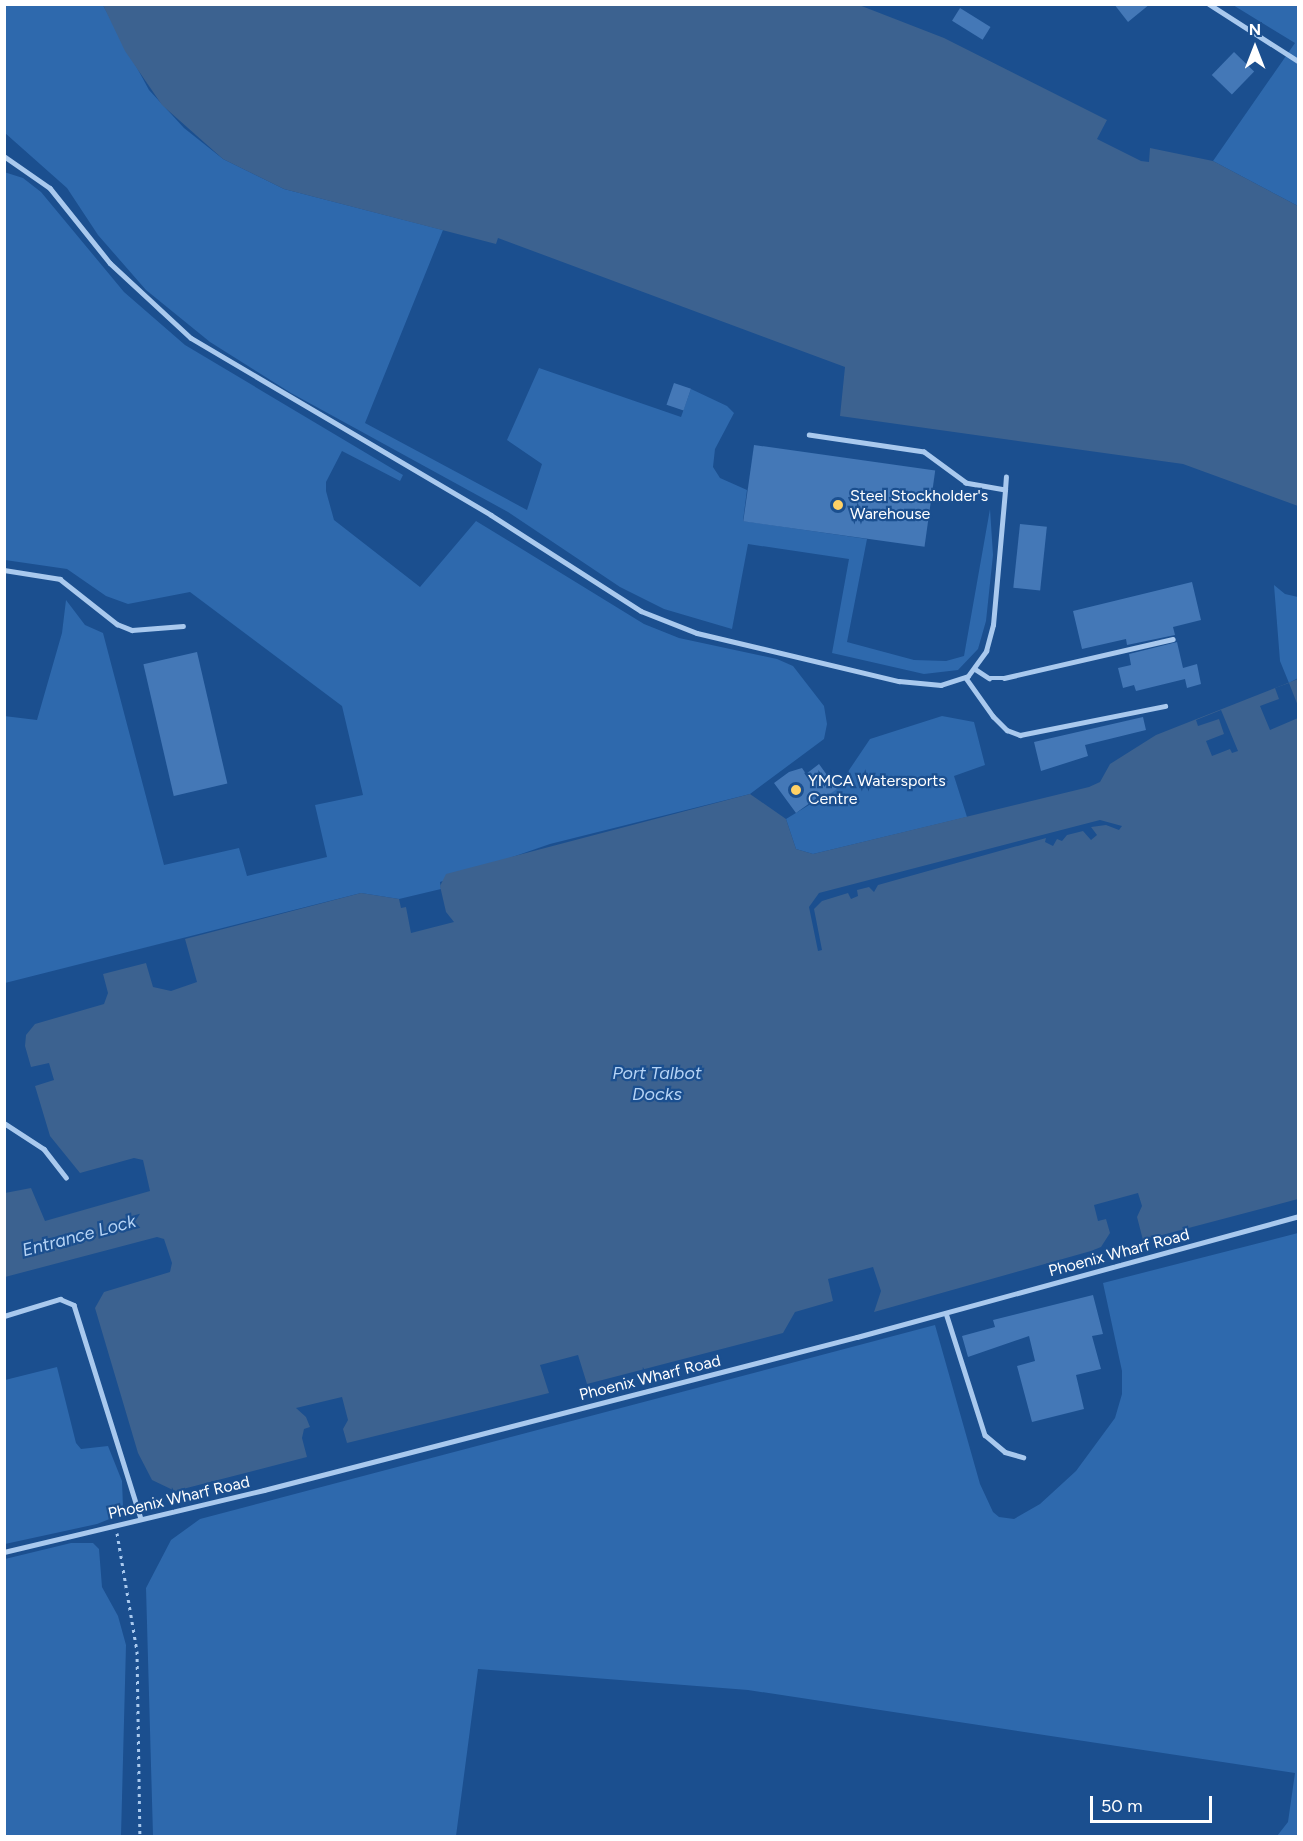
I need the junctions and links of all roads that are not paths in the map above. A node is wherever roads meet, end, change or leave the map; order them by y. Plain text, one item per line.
1 (1209, 4) edge
2 (1299, 61) edge
3 (4, 156) edge
4 (809, 435) dead end
5 (1006, 477) dead end
6 (1005, 490) junction
7 (4, 570) edge
8 (183, 626) dead end
9 (1173, 639) dead end
10 (975, 669) junction
11 (966, 678) junction
12 (1165, 706) dead end
13 (4, 1123) edge
14 (66, 1176) dead end
15 (1299, 1216) edge
16 (946, 1313) junction
17 (4, 1316) edge
18 (1023, 1457) dead end
19 (141, 1520) junction
20 (4, 1552) edge

1 - 2 lane
3 - 11 lane
4 - 6 lane
5 - 6 lane
6 - 10 lane
7 - 8 lane
9 - 10 lane
10 - 11 lane
11 - 12 lane
13 - 14 lane
15 - 16 lane, Phoenix Wharf Road
16 - 18 lane
16 - 19 lane, Phoenix Wharf Road
17 - 19 lane
19 - 20 lane, Phoenix Wharf Road

